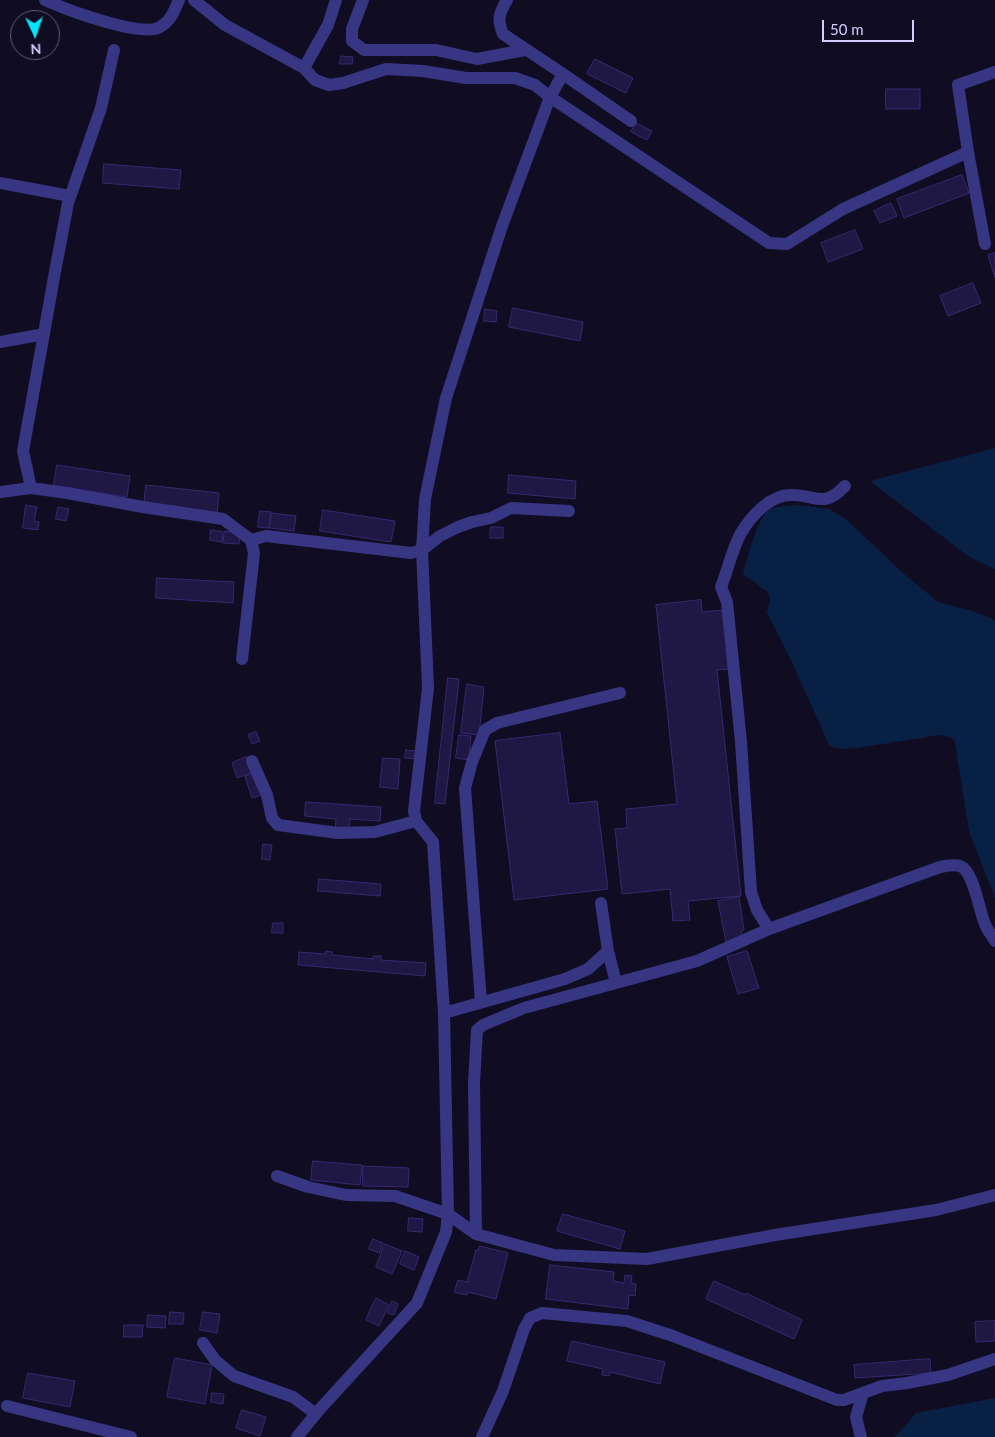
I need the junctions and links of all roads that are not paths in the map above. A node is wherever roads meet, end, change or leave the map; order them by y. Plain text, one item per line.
1 (45, 0) edge
2 (179, 0) edge
3 (194, 0) edge
4 (336, 0) edge
5 (363, 0) edge
6 (507, 0) edge
7 (114, 50) dead end
8 (525, 50) junction
9 (304, 68) junction
10 (995, 72) edge
11 (557, 85) junction
12 (631, 121) dead end
13 (968, 152) junction
14 (0, 183) edge
15 (70, 196) junction
16 (985, 244) dead end
17 (44, 334) junction
18 (0, 342) edge
19 (844, 486) dead end
20 (31, 488) junction
21 (0, 495) edge
22 (569, 511) dead end
23 (251, 540) junction
24 (422, 550) junction
25 (242, 659) dead end
26 (620, 693) dead end
27 (252, 760) dead end
28 (416, 821) junction
29 (601, 903) dead end
30 (769, 930) junction
31 (995, 941) edge
32 (608, 951) junction
33 (616, 983) junction
34 (481, 1002) junction
35 (444, 1013) junction
36 (277, 1176) dead end
37 (995, 1195) edge
38 (448, 1214) junction
39 (476, 1234) junction
40 (203, 1343) dead end
41 (995, 1359) edge
42 (863, 1393) junction
43 (7, 1406) dead end
44 (316, 1414) junction
45 (131, 1437) edge
46 (297, 1437) edge
47 (482, 1437) edge
48 (861, 1437) edge

1 - 2 lane
3 - 9 lane
4 - 9 lane
5 - 8 lane
6 - 8 lane
7 - 15 lane
8 - 11 lane
9 - 11 lane
10 - 13 lane
11 - 12 lane
11 - 13 lane
11 - 24 lane
13 - 16 lane
14 - 15 lane
15 - 17 lane
17 - 18 lane
17 - 20 lane
19 - 30 lane
20 - 21 lane
20 - 23 lane
22 - 24 lane
23 - 24 lane
23 - 25 lane
24 - 28 lane
26 - 34 lane
27 - 28 lane
28 - 35 lane
29 - 32 lane
30 - 31 lane
30 - 33 lane
32 - 33 lane
32 - 34 lane
33 - 39 lane
34 - 35 lane
35 - 38 lane
36 - 38 lane
37 - 39 lane
38 - 39 lane
38 - 44 lane
40 - 44 lane
41 - 42 lane
42 - 47 lane
42 - 48 lane
43 - 45 lane
44 - 46 lane

